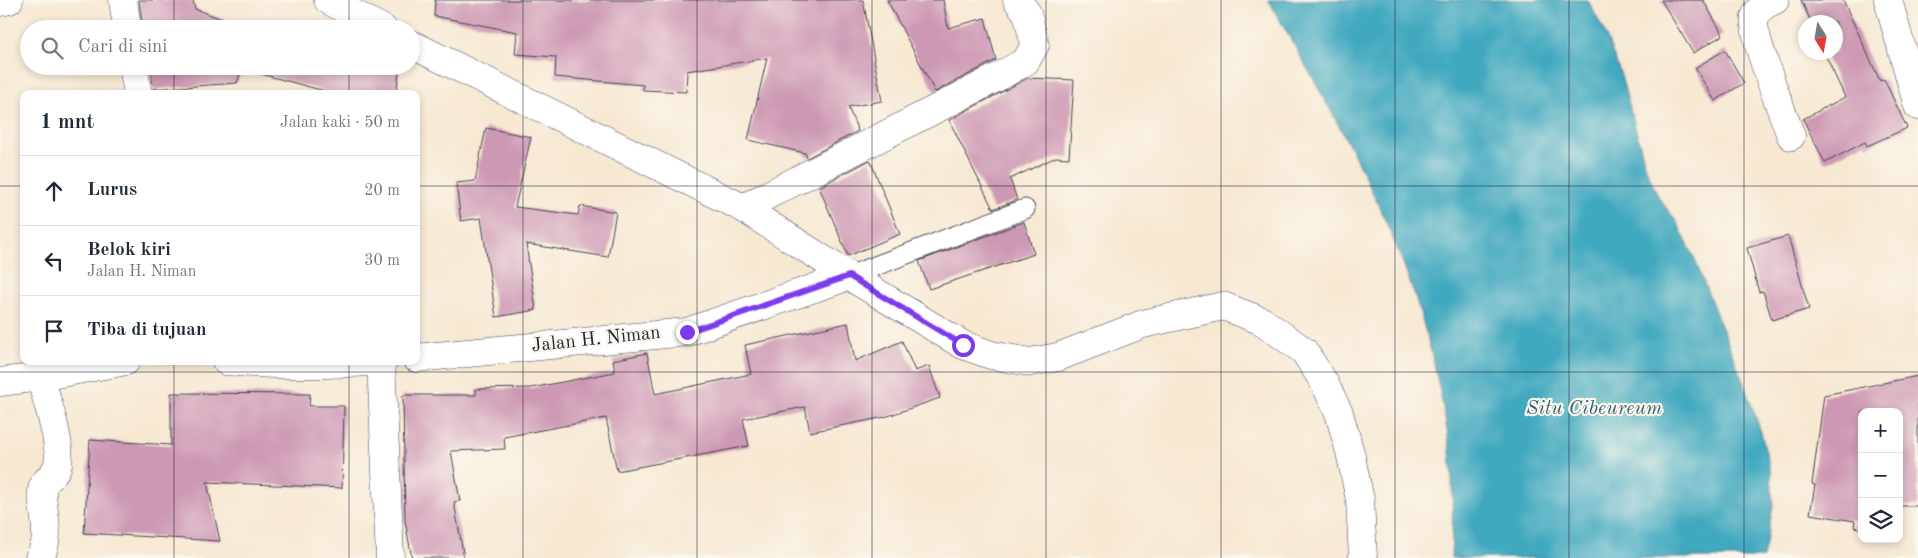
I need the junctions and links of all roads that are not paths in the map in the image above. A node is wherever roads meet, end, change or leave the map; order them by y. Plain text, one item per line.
1 (9, 0) edge
2 (123, 0) edge
3 (328, 0) edge
4 (1017, 0) edge
5 (1775, 0) edge
6 (1888, 0) edge
7 (0, 2) edge
8 (126, 20) edge
9 (366, 20) edge
10 (420, 48) edge
11 (135, 75) edge
12 (137, 90) edge
13 (1918, 106) edge
14 (1791, 136) dead end
15 (743, 208) junction
16 (1025, 209) dead end
17 (849, 276) junction
18 (420, 358) edge
19 (103, 365) edge
20 (382, 365) edge
21 (40, 376) junction
22 (0, 382) edge
23 (39, 558) edge
24 (390, 558) edge
25 (1363, 558) edge

1 - 7 street
2 - 8 street
3 - 9 street
4 - 15 street
5 - 14 street
6 - 13 street
10 - 15 street
11 - 12 street
15 - 17 street
16 - 17 lane, Jalan H. Niman
17 - 18 street, Jalan H. Niman
17 - 25 street
19 - 21 street
20 - 24 street
21 - 22 street
21 - 23 street

